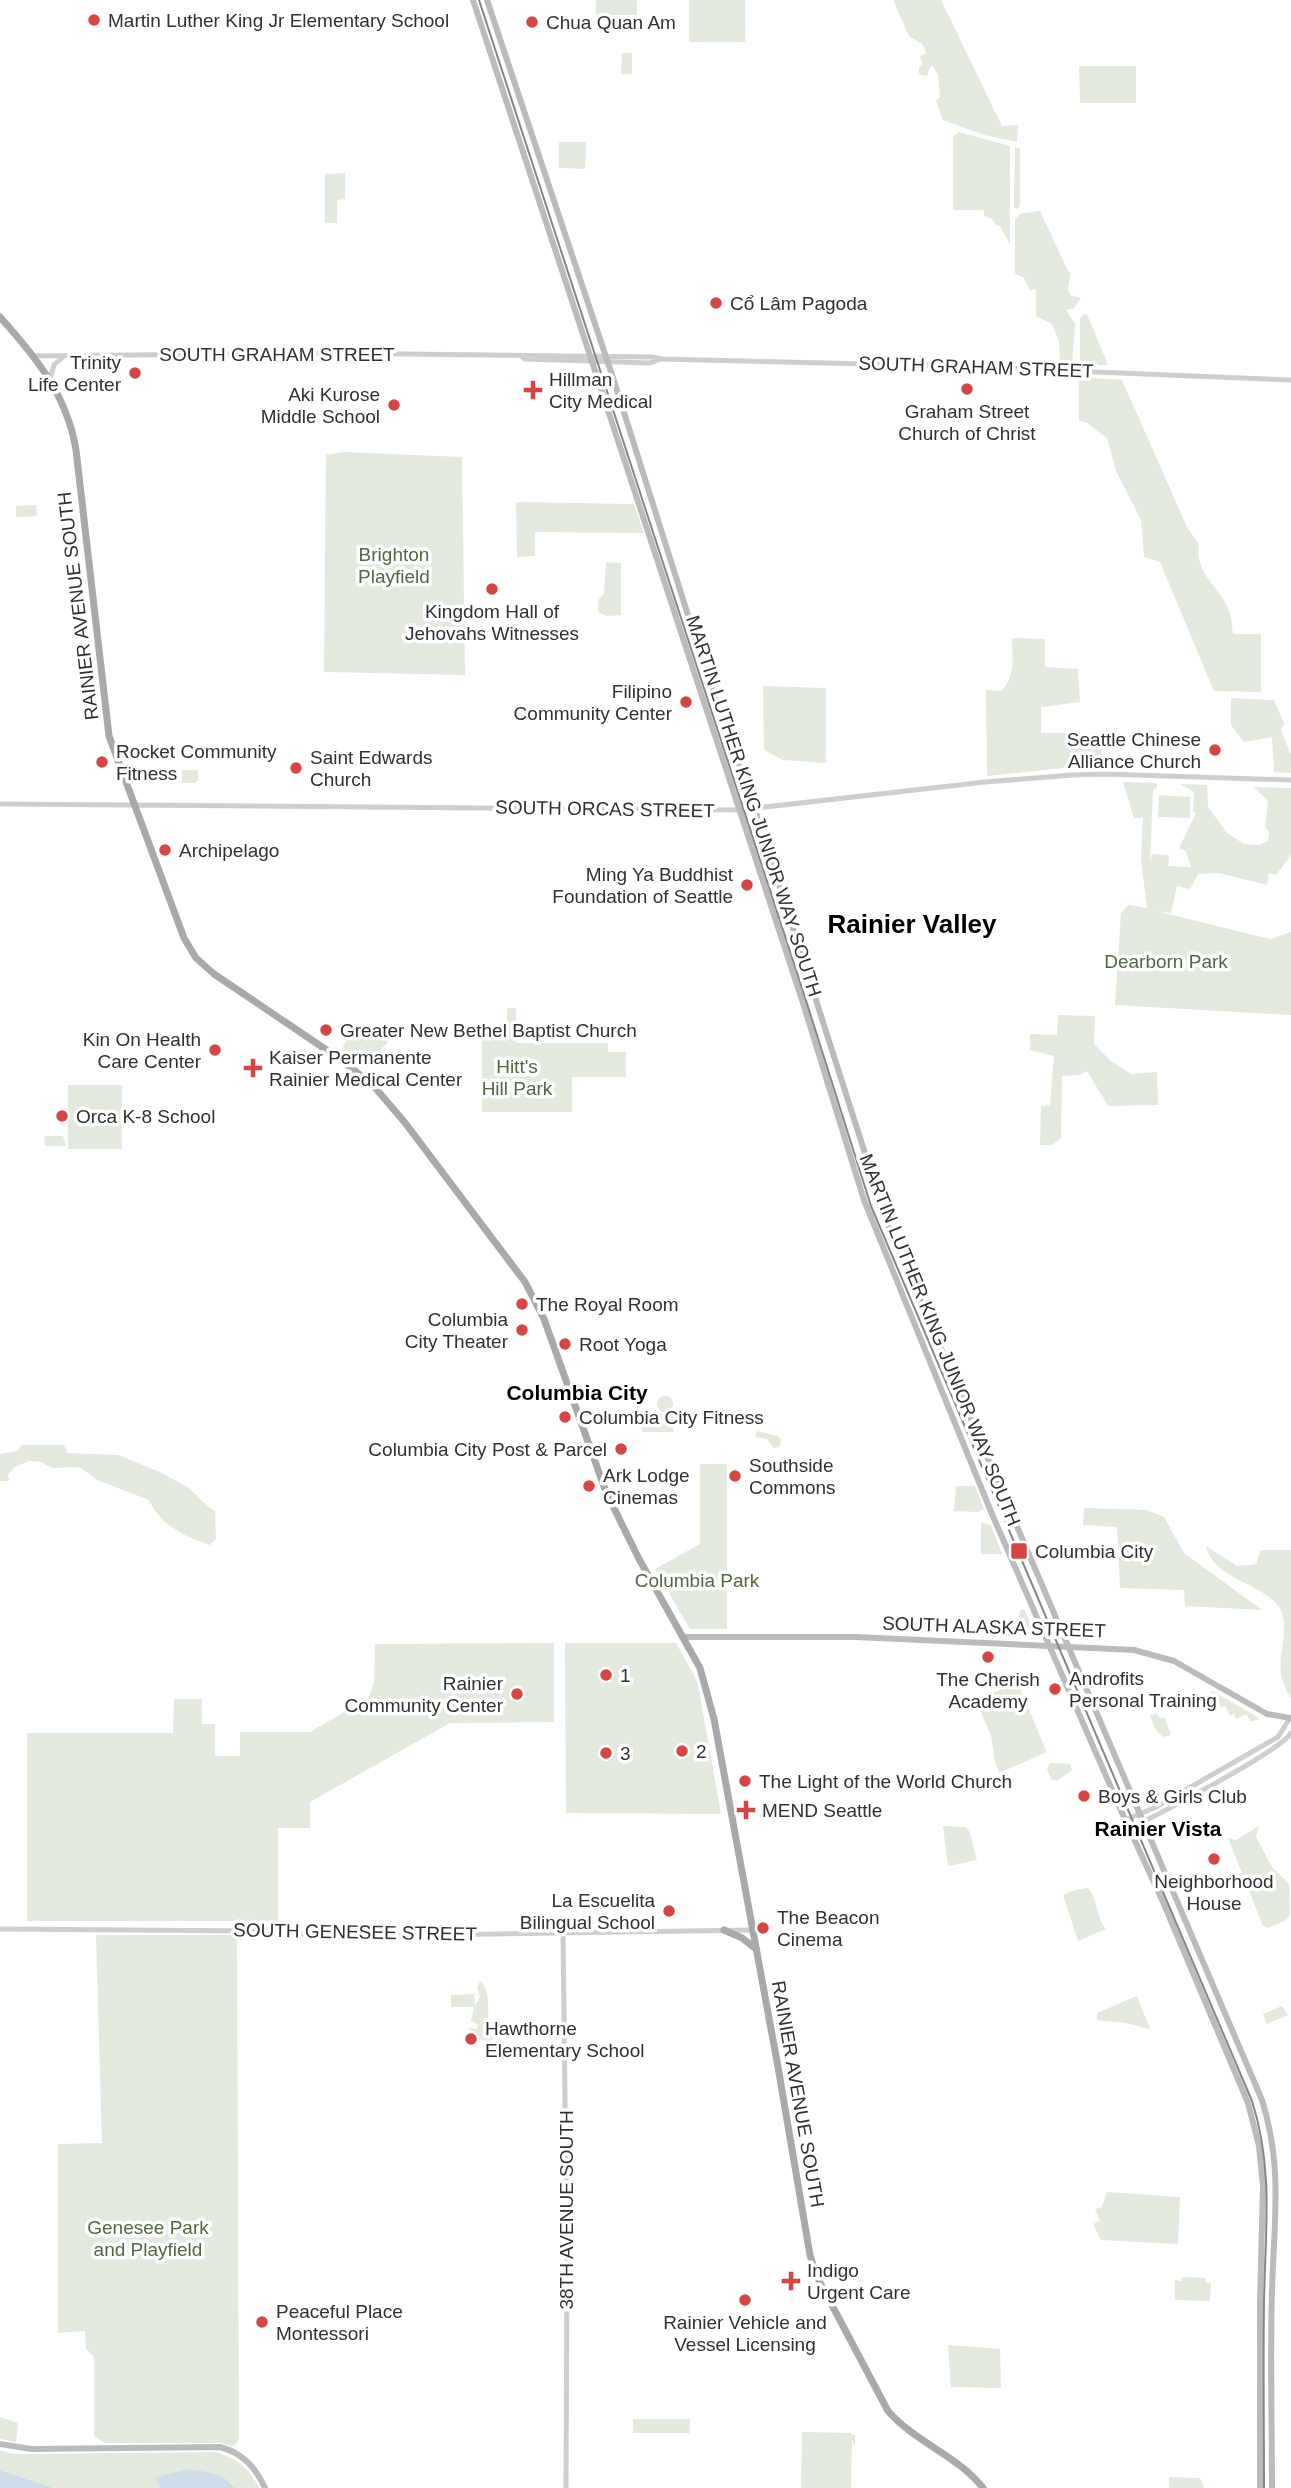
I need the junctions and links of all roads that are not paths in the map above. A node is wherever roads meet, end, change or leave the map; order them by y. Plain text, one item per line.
1 (473, 0) edge
2 (487, 0) edge
3 (0, 317) edge
4 (34, 356) junction
5 (65, 356) junction
6 (591, 358) junction
7 (606, 359) junction
8 (50, 379) junction
9 (1291, 380) edge
10 (1291, 780) edge
11 (0, 804) edge
12 (133, 805) junction
13 (754, 809) junction
14 (739, 810) junction
15 (682, 1637) junction
16 (1048, 1645) junction
17 (1069, 1646) junction
18 (1291, 1720) edge
19 (1291, 1733) edge
20 (1140, 1814) junction
21 (1125, 1820) junction
22 (1143, 1822) junction
23 (1129, 1829) junction
24 (0, 1929) edge
25 (724, 1930) junction
26 (752, 1930) junction
27 (563, 1932) junction
28 (756, 1949) junction
29 (0, 2444) edge
30 (265, 2488) edge
31 (566, 2488) edge
32 (983, 2488) edge
33 (1260, 2488) edge
34 (1272, 2488) edge

1 - 6 main road, MARTIN LUTHER KING JUNIOR WAY SOUTH
2 - 7 main road, MARTIN LUTHER KING JUNIOR WAY SOUTH
3 - 4 main road, RAINIER AVENUE SOUTH
4 - 5 street, SOUTH GRAHAM STREET
4 - 8 main road, RAINIER AVENUE SOUTH
5 - 6 street, SOUTH GRAHAM STREET
5 - 8 street
6 - 7 street, SOUTH GRAHAM STREET
6 - 14 main road, MARTIN LUTHER KING JUNIOR WAY SOUTH
7 - 9 street, SOUTH GRAHAM STREET
7 - 13 main road, MARTIN LUTHER KING JUNIOR WAY SOUTH
8 - 12 main road, RAINIER AVENUE SOUTH
10 - 13 street, SOUTH ORCAS STREET
11 - 12 street, SOUTH ORCAS STREET
12 - 14 street, SOUTH ORCAS STREET
12 - 15 main road, RAINIER AVENUE SOUTH
13 - 14 street, SOUTH ORCAS STREET
13 - 17 main road, MARTIN LUTHER KING JUNIOR WAY SOUTH
14 - 16 main road, MARTIN LUTHER KING JUNIOR WAY SOUTH
15 - 16 main road, SOUTH ALASKA STREET
15 - 26 main road, RAINIER AVENUE SOUTH
16 - 17 main road, SOUTH ALASKA STREET
16 - 21 main road, MARTIN LUTHER KING JUNIOR WAY SOUTH
17 - 18 main road, SOUTH ALASKA STREET
17 - 20 main road, MARTIN LUTHER KING JUNIOR WAY SOUTH
18 - 20 street
19 - 22 street
20 - 21 street
20 - 22 main road, MARTIN LUTHER KING JUNIOR WAY SOUTH
21 - 23 main road, MARTIN LUTHER KING JUNIOR WAY SOUTH
22 - 23 street
22 - 34 main road, MARTIN LUTHER KING JUNIOR WAY SOUTH
23 - 33 main road, MARTIN LUTHER KING JUNIOR WAY SOUTH
24 - 27 street, SOUTH GENESEE STREET
25 - 26 street, SOUTH GENESEE STREET
25 - 27 street, SOUTH GENESEE STREET
25 - 28 main road
26 - 28 main road, RAINIER AVENUE SOUTH
27 - 31 street, 38TH AVENUE SOUTH
28 - 32 main road, RAINIER AVENUE SOUTH
29 - 30 main road

